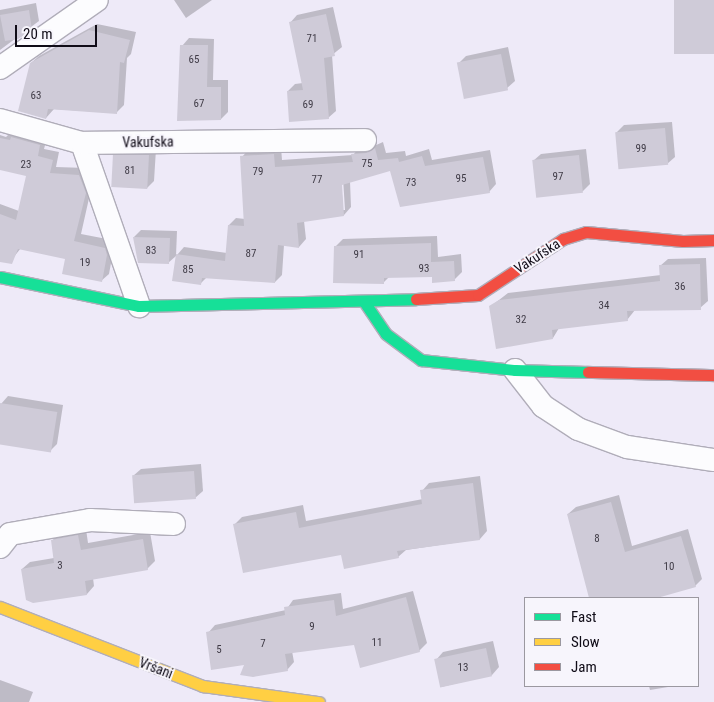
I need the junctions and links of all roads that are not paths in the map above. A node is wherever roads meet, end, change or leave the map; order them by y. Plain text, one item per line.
1 (97, 0) edge
2 (0, 68) edge
3 (0, 120) edge
4 (364, 140) dead end
5 (82, 143) junction
6 (714, 240) edge
7 (0, 277) edge
8 (365, 303) junction
9 (138, 306) junction
10 (515, 370) junction
11 (714, 376) edge
12 (714, 460) edge
13 (174, 524) dead end
14 (0, 547) edge
15 (0, 607) edge
16 (319, 702) edge

1 - 2 street
3 - 5 street, Vakufska
4 - 5 street, Vakufska
5 - 9 street
6 - 8 street, Vakufska
7 - 9 street, Vakufska
8 - 9 street, Vakufska
8 - 10 street
10 - 11 street
10 - 12 street
13 - 14 street
15 - 16 street, Vršani

